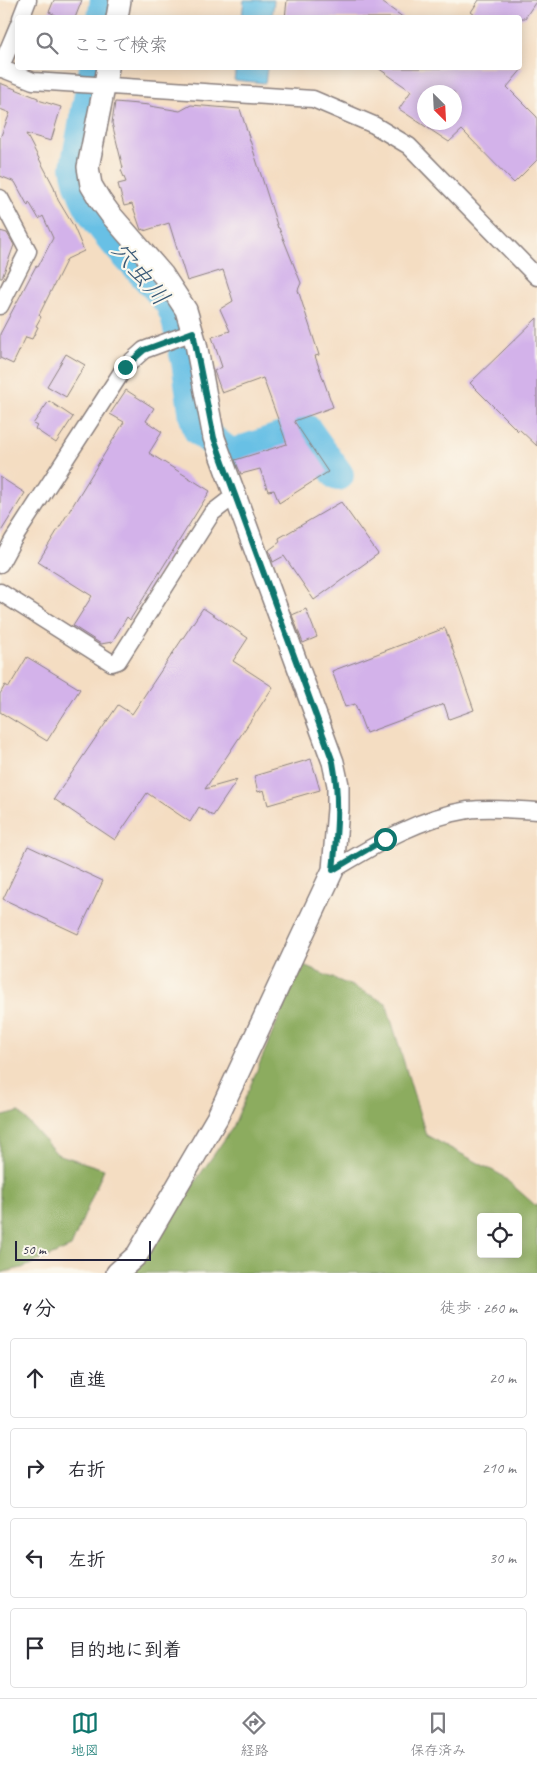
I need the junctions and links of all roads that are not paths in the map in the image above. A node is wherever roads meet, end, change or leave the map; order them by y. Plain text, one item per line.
1 (28, 0) edge
2 (120, 0) edge
3 (22, 15) edge
4 (118, 15) edge
5 (15, 33) edge
6 (0, 68) edge
7 (106, 77) edge
8 (0, 198) edge
9 (537, 277) edge
10 (0, 306) edge
11 (193, 332) junction
12 (234, 496) junction
13 (0, 564) edge
14 (0, 592) edge
15 (537, 811) edge
16 (333, 870) junction
17 (117, 1273) edge

1 - 3 street
2 - 4 street
5 - 6 street
6 - 7 street
7 - 9 street
7 - 11 street
8 - 10 street
11 - 12 street
11 - 13 street
12 - 14 street
12 - 16 street
15 - 16 street
16 - 17 street

